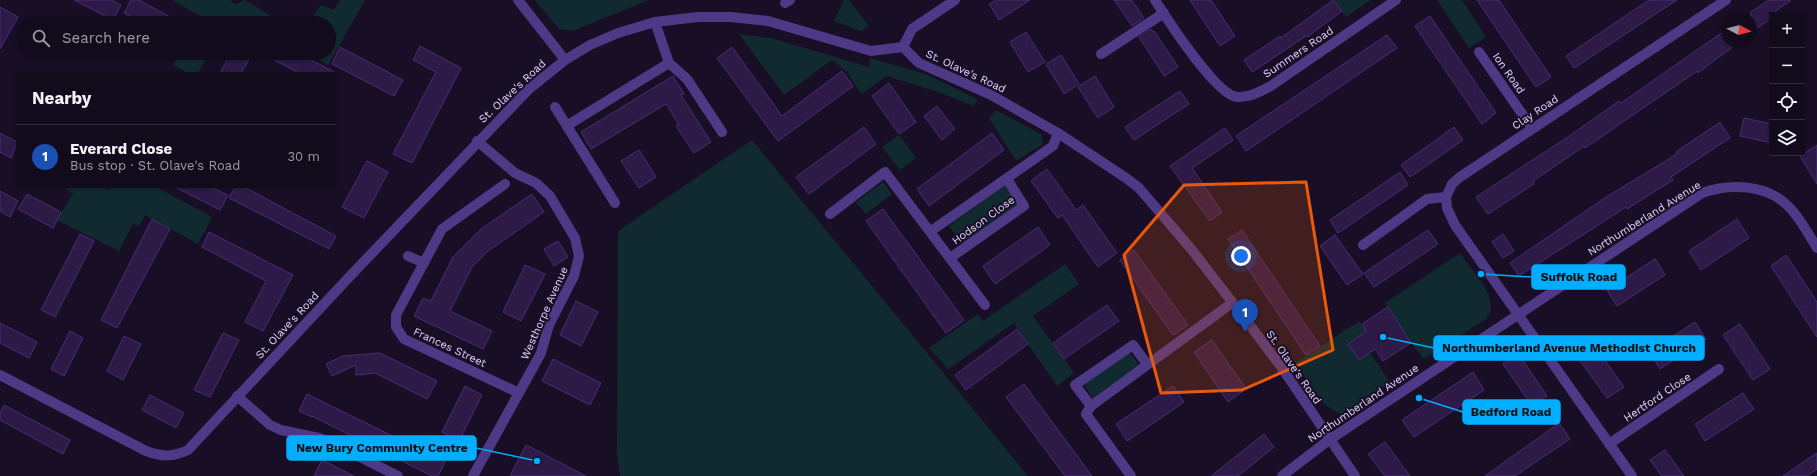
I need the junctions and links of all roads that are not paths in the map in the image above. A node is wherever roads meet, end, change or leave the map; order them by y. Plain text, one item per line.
1 (518, 0) edge
2 (954, 0) edge
3 (1155, 0) edge
4 (1396, 0) edge
5 (1726, 0) edge
6 (1164, 13) junction
7 (655, 22) junction
8 (903, 47) junction
9 (1479, 52) dead end
10 (1101, 54) dead end
11 (565, 60) junction
12 (669, 63) junction
13 (555, 107) dead end
14 (568, 125) junction
15 (1532, 128) junction
16 (722, 132) dead end
17 (1058, 133) junction
18 (478, 141) junction
19 (1006, 178) junction
20 (505, 184) dead end
21 (1446, 197) junction
22 (615, 203) dead end
23 (830, 214) dead end
24 (931, 231) junction
25 (1363, 245) dead end
26 (1817, 248) edge
27 (408, 256) dead end
28 (950, 258) junction
29 (424, 263) junction
30 (1232, 303) junction
31 (985, 305) dead end
32 (1519, 314) junction
33 (1147, 364) junction
34 (1719, 369) dead end
35 (0, 375) edge
36 (520, 393) junction
37 (238, 396) junction
38 (1091, 406) junction
39 (1329, 440) junction
40 (1609, 444) junction
41 (398, 476) edge
42 (473, 476) edge
43 (1131, 476) edge
44 (1282, 476) edge
45 (1355, 476) edge
46 (1632, 476) edge

1 - 11 street
2 - 8 street
3 - 6 street, Summers Road
4 - 6 street, Summers Road
5 - 15 street, Clay Road
6 - 10 street
7 - 8 street, St. Olave's Road
7 - 11 street, St. Olave's Road
7 - 12 street
8 - 17 street, St. Olave's Road
9 - 15 street, Ion Road
11 - 18 street, St. Olave's Road
12 - 14 street
12 - 16 street
13 - 14 street
14 - 22 street
15 - 21 street, Clay Road
17 - 19 street, Hodson Close
17 - 30 street, St. Olave's Road
18 - 36 street, Westhorpe Avenue
18 - 37 street, St. Olave's Road
19 - 24 street, Hodson Close
19 - 28 street, Hodson Close
20 - 29 street, Frances Street
21 - 25 street
21 - 32 street
23 - 24 street, Hodson Close
24 - 28 street, Hodson Close
26 - 32 street, Northumberland Avenue
27 - 29 street
28 - 31 street, Hodson Close
29 - 36 street, Frances Street
30 - 33 street
30 - 39 street, St. Olave's Road
32 - 39 street, Northumberland Avenue
32 - 40 street
33 - 38 street
33 - 38 street
34 - 40 street, Hertford Close
35 - 37 street, St. Olave's Road
36 - 42 street, Westhorpe Avenue
37 - 41 street
38 - 43 street
39 - 44 street, Northumberland Avenue
39 - 45 street, St. Olave's Road
40 - 46 street

